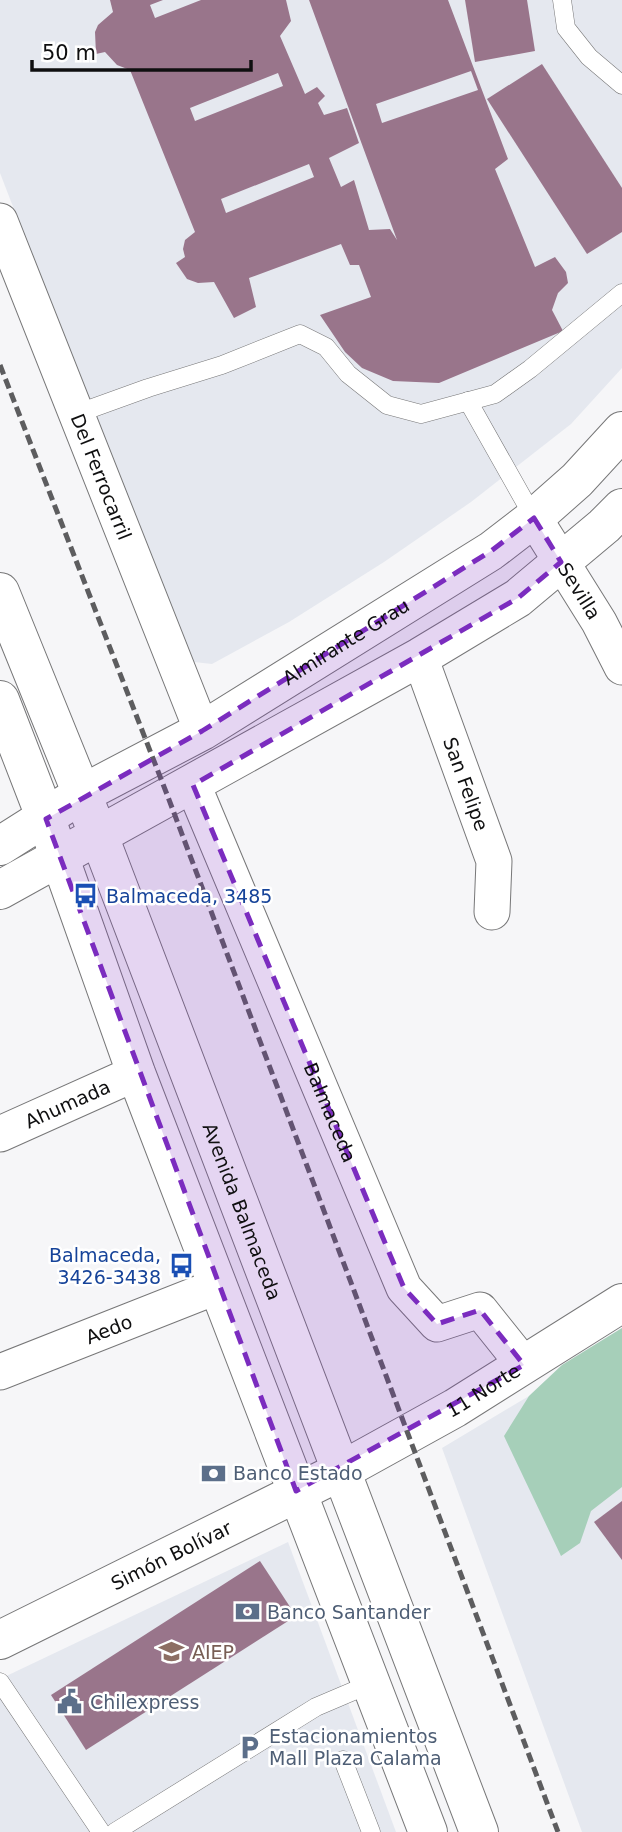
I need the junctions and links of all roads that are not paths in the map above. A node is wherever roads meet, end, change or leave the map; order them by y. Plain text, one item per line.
1 (562, 0) edge
2 (622, 85) edge
3 (0, 221) edge
4 (622, 293) edge
5 (468, 401) junction
6 (76, 414) junction
7 (622, 431) edge
8 (622, 508) edge
9 (534, 518) junction
10 (561, 562) junction
11 (0, 592) edge
12 (610, 615) edge
13 (420, 657) junction
14 (622, 667) edge
15 (0, 700) edge
16 (202, 730) junction
17 (193, 785) junction
18 (82, 794) junction
19 (46, 818) junction
20 (99, 836) junction
21 (0, 846) edge
22 (58, 858) junction
23 (0, 890) edge
24 (492, 912) dead end
25 (136, 1073) junction
26 (0, 1134) edge
27 (218, 1286) junction
28 (622, 1303) edge
29 (524, 1365) junction
30 (0, 1372) edge
31 (341, 1471) junction
32 (296, 1491) junction
33 (0, 1640) edge
34 (0, 1682) edge
35 (370, 1684) junction
36 (343, 1760) dead end
37 (101, 1832) edge
38 (115, 1832) edge
39 (371, 1832) edge
40 (428, 1832) edge
41 (479, 1832) edge

1 - 2 lane
3 - 6 street, Del Ferrocarril
4 - 5 lane
5 - 6 lane
5 - 9 lane
6 - 16 street, Del Ferrocarril
7 - 9 main road, Almirante Grau
8 - 10 main road
9 - 10 street, Sevilla
9 - 16 main road, Almirante Grau
10 - 12 street, Sevilla
10 - 13 main road
11 - 18 main road, Avenida Balmaceda
12 - 14 street, Sevilla
13 - 17 main road
13 - 24 street, San Felipe
15 - 19 main road
16 - 18 main road, Almirante Grau
17 - 20 main road
17 - 29 street, Balmaceda
18 - 19 main road, Almirante Grau
18 - 20 main road, Avenida Balmaceda
19 - 21 main road, Almirante Grau
19 - 22 main road
20 - 22 main road
20 - 31 main road, Avenida Balmaceda
22 - 23 main road
22 - 25 main road
25 - 26 street, Ahumada
25 - 27 main road
27 - 30 street, Aedo
27 - 32 main road
28 - 29 main road, 11 Norte
29 - 31 main road, 11 Norte
31 - 32 main road, Simón Bolívar
31 - 41 main road, Avenida Balmaceda
32 - 33 main road, Simón Bolívar
32 - 35 main road
34 - 37 lane
35 - 38 lane
35 - 40 main road
36 - 39 lane

